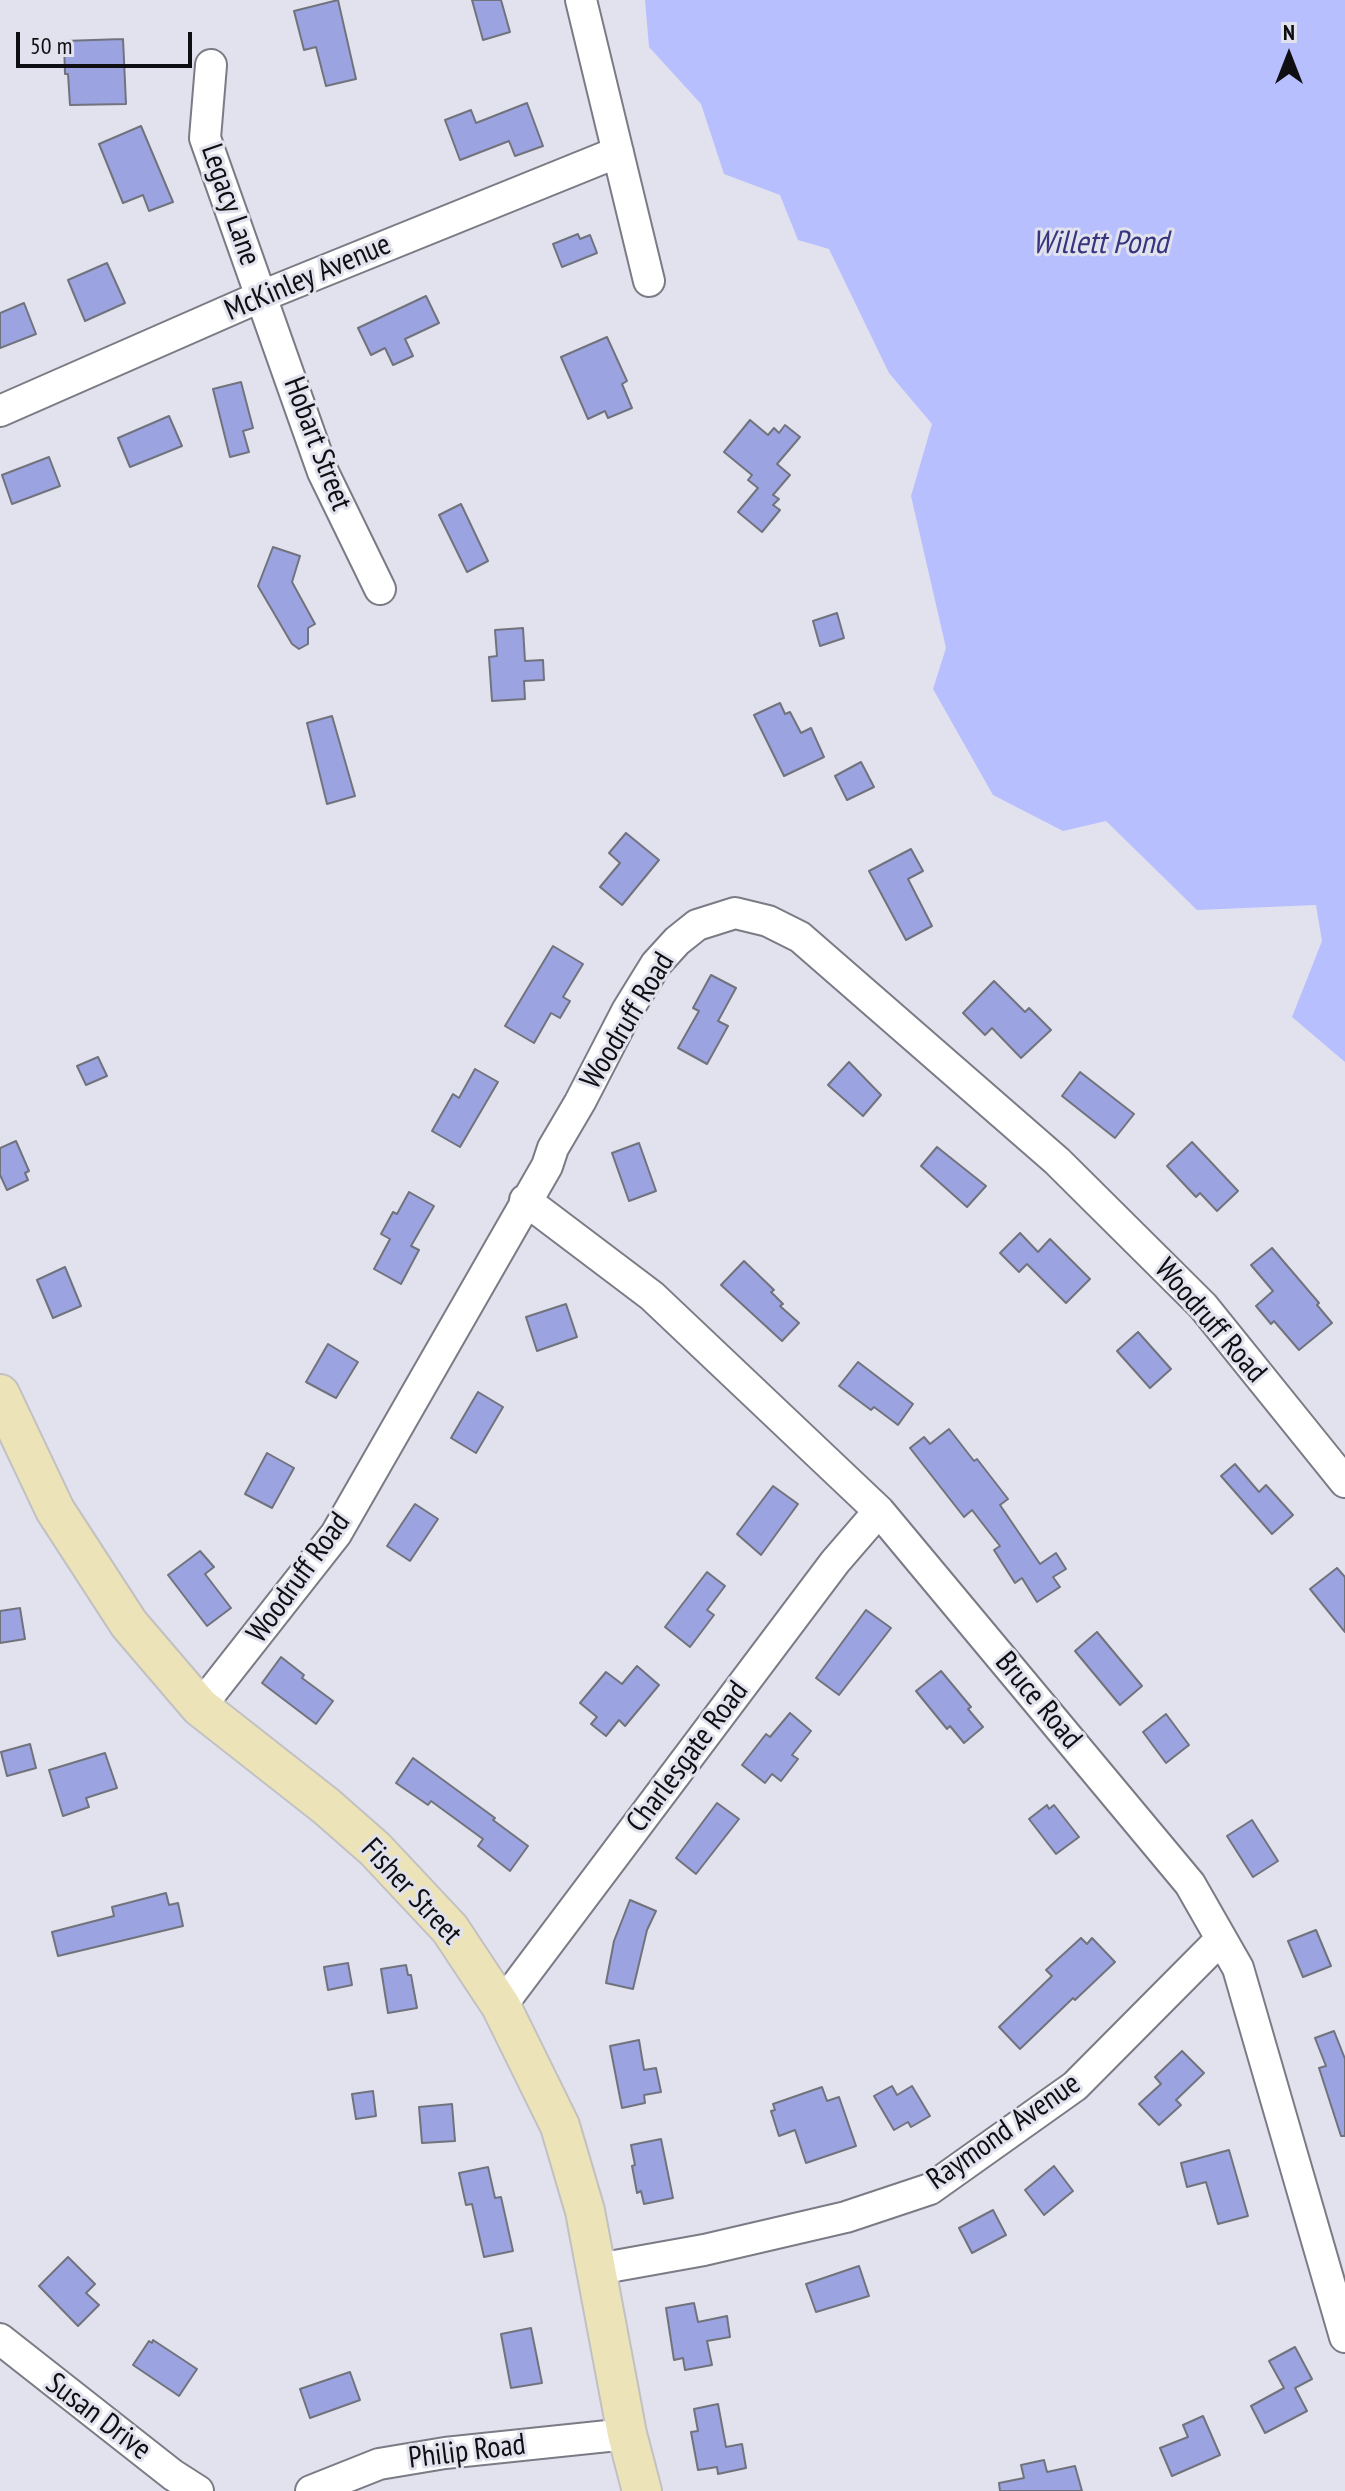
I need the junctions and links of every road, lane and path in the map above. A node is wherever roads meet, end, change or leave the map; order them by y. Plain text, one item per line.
1 (581, 0) edge
2 (211, 65) dead end
3 (618, 152) junction
4 (649, 281) dead end
5 (262, 296) junction
6 (0, 411) edge
7 (380, 589) dead end
8 (525, 1200) junction
9 (0, 1394) edge
10 (1345, 1482) edge
11 (879, 1511) junction
12 (200, 1707) junction
13 (1221, 1939) junction
14 (501, 2006) junction
15 (598, 2269) junction
16 (1345, 2337) edge
17 (0, 2339) edge
18 (627, 2434) junction
19 (198, 2491) edge
20 (311, 2491) edge
21 (642, 2491) edge

1 - 3 street
2 - 5 street, Legacy Lane
3 - 4 street
3 - 5 street, McKinley Avenue
5 - 6 street, McKinley Avenue
5 - 7 street, Hobart Street
8 - 10 street, Woodruff Road
8 - 11 street, Bruce Road
8 - 12 street, Woodruff Road
9 - 12 main road, Fisher Street
11 - 13 street, Bruce Road
11 - 14 street, Charlesgate Road
12 - 14 main road, Fisher Street
13 - 15 street, Raymond Avenue
13 - 16 street, Bruce Road
14 - 15 main road, Fisher Street
15 - 18 main road, Fisher Street
17 - 19 street, Susan Drive
18 - 20 street, Philip Road
18 - 21 main road, Fisher Street

